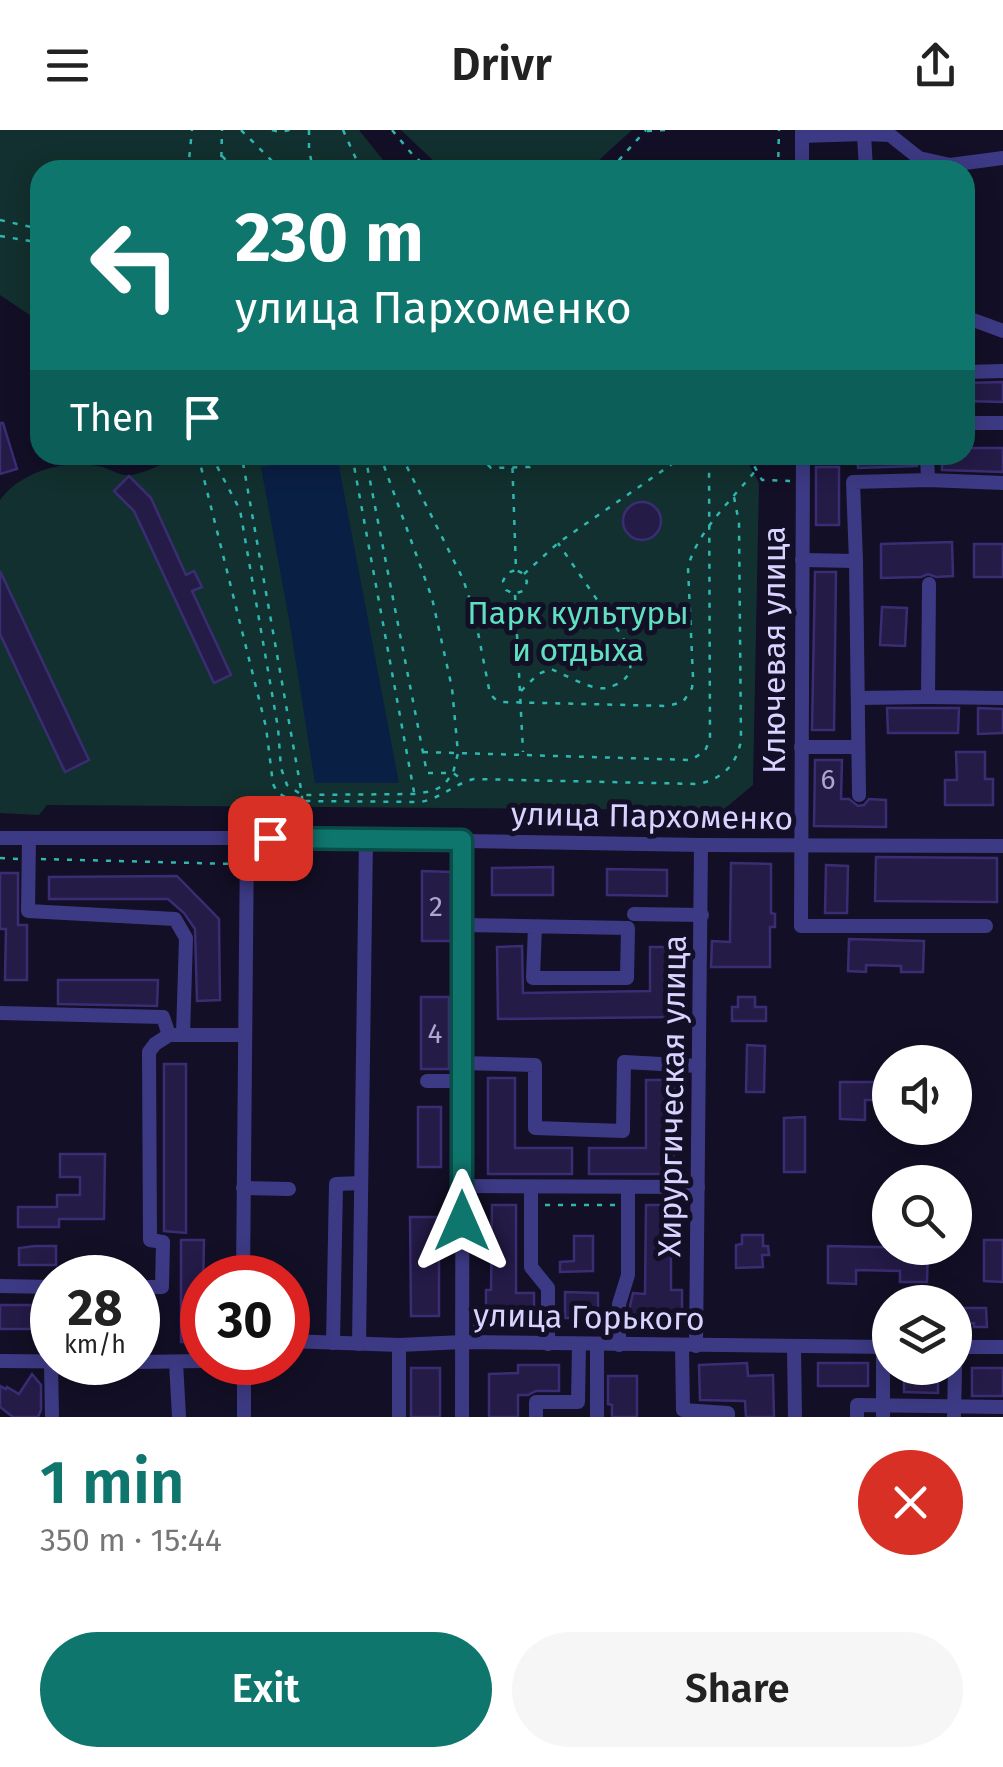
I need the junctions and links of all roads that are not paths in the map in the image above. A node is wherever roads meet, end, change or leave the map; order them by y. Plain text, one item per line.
1 (841, 132) edge
2 (802, 133) edge
3 (864, 134) junction
4 (1003, 158) edge
5 (802, 160) edge
6 (865, 160) edge
7 (926, 160) edge
8 (975, 163) edge
9 (975, 321) edge
10 (1003, 331) edge
11 (1003, 370) edge
12 (975, 371) edge
13 (975, 423) edge
14 (1003, 423) edge
15 (803, 465) edge
16 (927, 465) edge
17 (928, 480) junction
18 (1003, 484) edge
19 (802, 560) junction
20 (856, 562) junction
21 (928, 584) dead end
22 (928, 697) junction
23 (858, 698) junction
24 (1003, 698) edge
25 (801, 746) junction
26 (858, 747) junction
27 (858, 795) dead end
28 (0, 838) edge
29 (29, 838) junction
30 (247, 838) junction
31 (366, 839) junction
32 (462, 840) junction
33 (800, 845) junction
34 (701, 846) junction
35 (1003, 846) edge
36 (634, 914) dead end
37 (702, 915) junction
38 (462, 925) junction
39 (536, 926) junction
40 (986, 926) dead end
41 (0, 1013) edge
42 (176, 1035) junction
43 (244, 1035) junction
44 (462, 1063) junction
45 (700, 1066) junction
46 (427, 1080) dead end
47 (462, 1081) junction
48 (362, 1183) junction
49 (462, 1186) junction
50 (531, 1187) junction
51 (628, 1187) junction
52 (698, 1187) junction
53 (243, 1188) junction
54 (289, 1189) dead end
55 (244, 1255) edge
56 (0, 1286) edge
57 (30, 1287) edge
58 (160, 1287) edge
59 (310, 1342) edge
60 (463, 1342) junction
61 (332, 1343) junction
62 (360, 1344) junction
63 (548, 1344) junction
64 (579, 1344) junction
65 (597, 1344) junction
66 (399, 1345) junction
67 (618, 1345) junction
68 (689, 1346) junction
69 (794, 1346) junction
70 (872, 1347) edge
71 (972, 1347) edge
72 (1003, 1347) edge
73 (0, 1361) edge
74 (30, 1362) edge
75 (160, 1362) edge
76 (176, 1362) junction
77 (180, 1362) edge
78 (51, 1385) edge
79 (244, 1385) edge
80 (884, 1385) edge
81 (955, 1385) edge
82 (1003, 1406) edge
83 (883, 1411) edge
84 (954, 1411) edge
85 (52, 1417) edge
86 (179, 1417) edge
87 (244, 1417) edge
88 (399, 1417) edge
89 (462, 1417) edge
90 (536, 1417) edge
91 (598, 1417) edge
92 (728, 1417) edge
93 (795, 1417) edge
94 (857, 1417) edge

1 - 2 street
1 - 3 street
2 - 5 street
3 - 6 street
3 - 7 street
4 - 8 street
9 - 10 street
11 - 12 street
13 - 14 street
15 - 19 street, Ключевая улица
16 - 17 street
17 - 18 street
17 - 20 street
19 - 20 street
19 - 25 street, Ключевая улица
20 - 23 street
21 - 22 street
22 - 23 street
22 - 24 street
23 - 26 street
25 - 26 street
25 - 33 street, Ключевая улица
26 - 27 street
28 - 29 street, улица Пархоменко
29 - 30 street, улица Пархоменко
29 - 42 street
30 - 31 street, улица Пархоменко
30 - 43 street
31 - 32 street, улица Пархоменко
31 - 48 street
32 - 34 street, улица Пархоменко
32 - 38 street
33 - 34 street, улица Пархоменко
33 - 35 street, улица Пархоменко
33 - 40 street, Ключевая улица
34 - 37 street, Хирургическая улица
36 - 37 street
37 - 45 street, Хирургическая улица
38 - 39 street
38 - 44 street
39 - 39 street
41 - 42 street
42 - 43 street
42 - 58 street
43 - 53 street
44 - 45 street
44 - 47 street
45 - 52 street, Хирургическая улица
46 - 47 street
47 - 49 street
48 - 61 street
48 - 62 street
49 - 50 street
49 - 60 street
50 - 51 street
50 - 63 street
51 - 52 street
51 - 67 street
52 - 68 street, Хирургическая улица
53 - 54 street
53 - 55 street
56 - 57 street
59 - 61 street, улица Горького
60 - 63 street, улица Горького
60 - 66 street, улица Горького
60 - 89 street
61 - 62 street, улица Горького
62 - 66 street, улица Горького
63 - 64 street, улица Горького
64 - 65 street, улица Горького
64 - 90 street
65 - 67 street, улица Горького
65 - 91 street
66 - 88 street
67 - 68 street, улица Горького
68 - 69 street, улица Горького
68 - 92 street, Хирургическая улица
69 - 70 street, улица Горького
69 - 93 street
71 - 72 street
73 - 74 street
75 - 76 street
76 - 77 street
76 - 86 street
78 - 85 street
79 - 87 street
80 - 83 street
81 - 84 street
82 - 84 street
83 - 84 street
83 - 94 street

